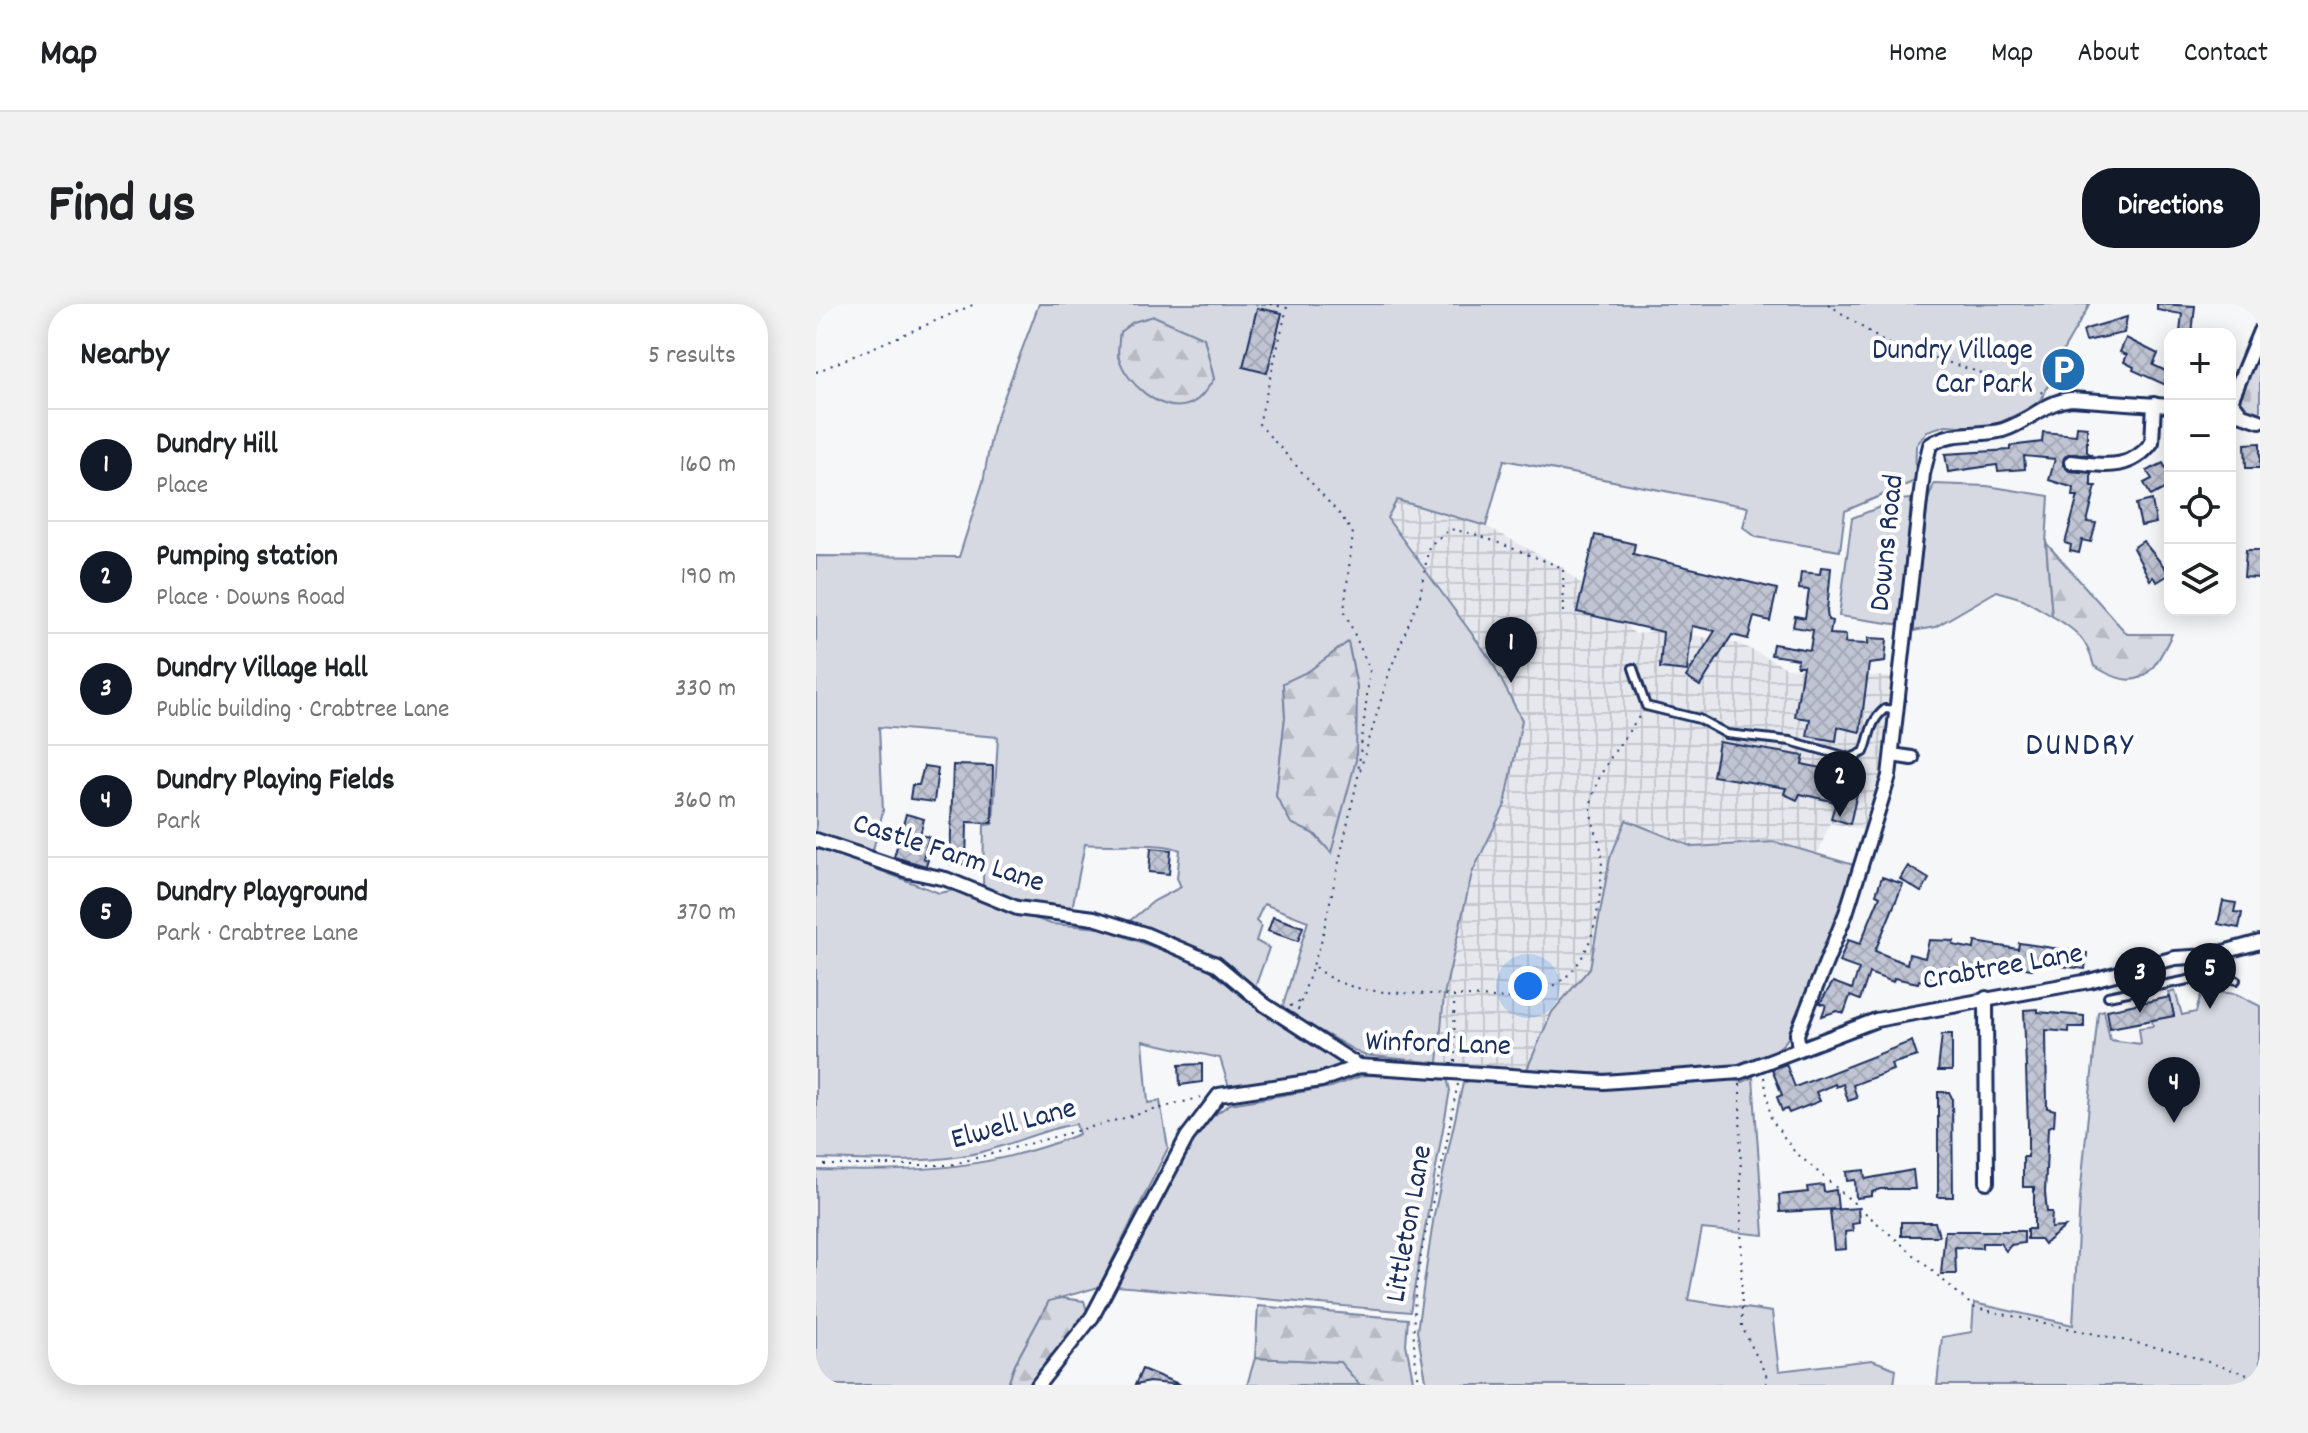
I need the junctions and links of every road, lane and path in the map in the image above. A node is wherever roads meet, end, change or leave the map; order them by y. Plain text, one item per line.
1 (975, 304) edge
2 (1270, 304) edge
3 (1828, 304) edge
4 (2260, 331) edge
5 (816, 372) edge
6 (2233, 400) edge
7 (2055, 401) junction
8 (2154, 404) junction
9 (2164, 405) edge
10 (2236, 411) edge
11 (2260, 421) edge
12 (2071, 462) dead end
13 (1564, 616) dead end
14 (1633, 668) dead end
15 (1646, 706) junction
16 (1898, 710) junction
17 (1892, 755) junction
18 (1912, 758) dead end
19 (1358, 777) junction
20 (816, 840) edge
21 (2260, 942) edge
22 (2209, 956) junction
23 (1314, 966) junction
24 (2213, 975) junction
25 (2236, 980) dead end
26 (1454, 996) junction
27 (2108, 996) dead end
28 (1986, 998) junction
29 (1303, 1001) dead end
30 (1799, 1049) junction
31 (1760, 1065) junction
32 (1359, 1066) junction
33 (1458, 1071) junction
34 (1740, 1072) junction
35 (1219, 1095) junction
36 (816, 1165) edge
37 (1987, 1182) dead end
38 (2260, 1379) edge
39 (1038, 1385) edge
40 (1420, 1385) edge
41 (1766, 1385) edge

1 - 5 path
2 - 19 path
3 - 7 path
4 - 6 street
7 - 8 street, Downs Road
7 - 16 street, Downs Road
8 - 9 street, Downs Road
8 - 12 street
10 - 11 street
13 - 19 path
14 - 15 lane
15 - 16 lane
15 - 26 path
16 - 17 street, Downs Road
17 - 18 street
17 - 30 street, Downs Road
19 - 23 path
20 - 32 street, Castle Farm Lane
21 - 22 street, Crabtree Lane
22 - 24 lane
22 - 28 street, Crabtree Lane
23 - 26 path
23 - 29 path
24 - 25 lane
24 - 27 lane
26 - 33 path, Littleton Lane
28 - 30 street, Crabtree Lane
28 - 37 street
30 - 31 street, Crabtree Lane
31 - 34 street, Winford Lane
31 - 38 path
32 - 33 street, Winford Lane
32 - 35 street, Winford Lane
33 - 34 street, Winford Lane
33 - 40 path, Littleton Lane
34 - 41 path
35 - 36 path, Elwell Lane
35 - 39 street

